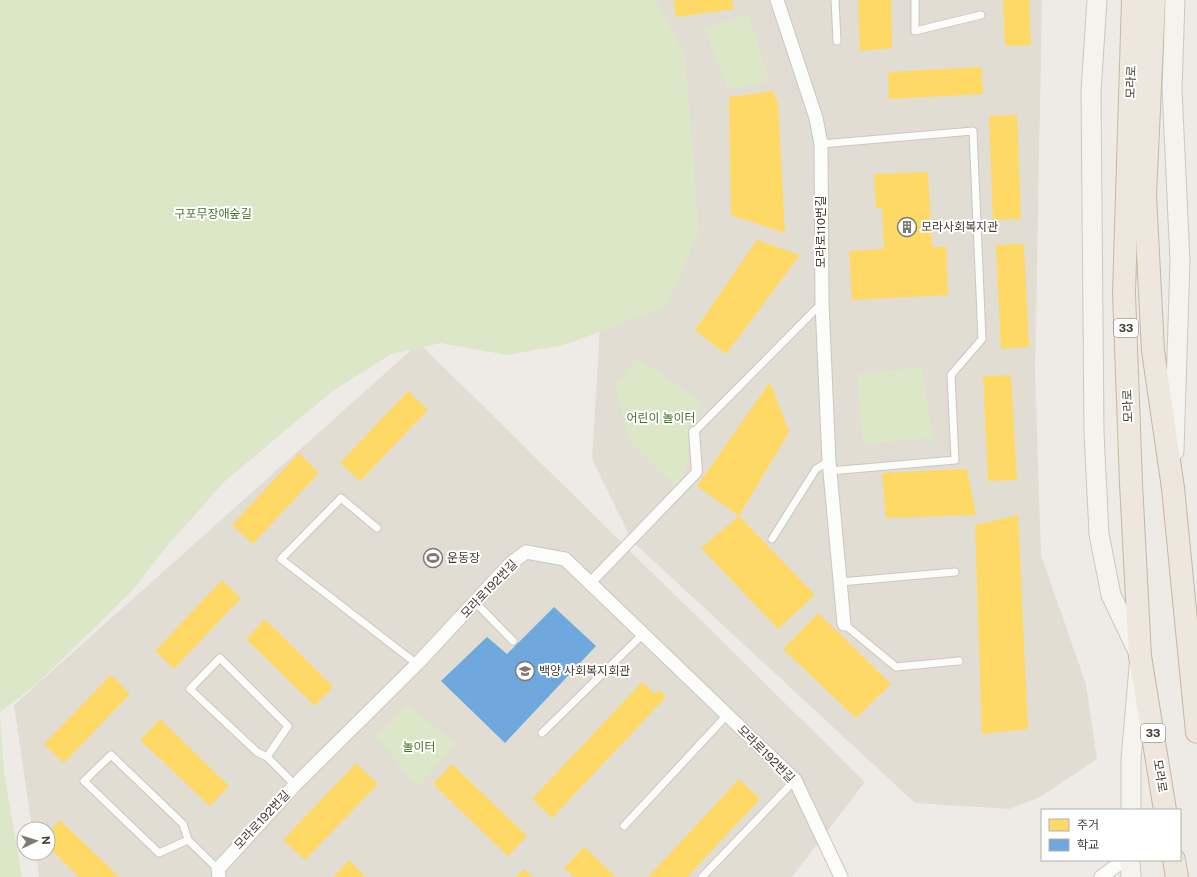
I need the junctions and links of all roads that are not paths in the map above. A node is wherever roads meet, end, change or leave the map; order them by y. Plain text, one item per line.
1 (777, 0) edge
2 (834, 0) edge
3 (915, 0) edge
4 (1097, 0) edge
5 (1133, 0) edge
6 (1154, 0) edge
7 (1175, 0) edge
8 (981, 15) dead end
9 (837, 41) dead end
10 (821, 144) junction
11 (822, 303) junction
12 (694, 432) joint
13 (830, 466) junction
14 (1173, 488) junction
15 (377, 528) dead end
16 (772, 540) dead end
17 (955, 572) dead end
18 (840, 582) junction
19 (590, 583) junction
20 (1183, 589) junction
21 (475, 602) junction
22 (844, 624) joint
23 (643, 634) junction
24 (1197, 639) edge
25 (513, 642) dead end
26 (1140, 656) junction
27 (959, 661) dead end
28 (417, 664) junction
29 (728, 715) junction
30 (1197, 732) edge
31 (542, 733) dead end
32 (267, 757) junction
33 (795, 780) junction
34 (294, 785) junction
35 (1131, 809) edge
36 (1166, 809) edge
37 (624, 826) dead end
38 (188, 840) junction
39 (1123, 861) edge
40 (1130, 861) edge
41 (1174, 861) edge
42 (218, 873) edge
43 (702, 877) edge
44 (841, 877) edge
45 (1101, 877) edge
46 (1131, 877) edge
47 (1177, 877) edge

1 - 10 street, 모라로110번길
2 - 9 lane
3 - 8 lane
4 - 26 main road
5 - 26 highway, 모라로 / 33
6 - 14 highway, 모라로 / 33
7 - 14 main road
10 - 11 street, 모라로110번길
10 - 13 lane
11 - 12 lane
11 - 13 street, 모라로110번길
12 - 19 street
13 - 16 lane
13 - 18 street, 모라로110번길
14 - 20 highway, 모라로 / 33
15 - 28 lane
17 - 18 lane
18 - 22 street, 모라로110번길
19 - 21 street, 모라로192번길
19 - 23 street, 모라로192번길
20 - 24 main road
20 - 30 highway, 모라로 / 33
21 - 25 lane
21 - 28 street, 모라로192번길
22 - 27 lane
23 - 29 street, 모라로192번길
23 - 31 lane
26 - 35 main road
26 - 36 highway, 모라로 / 33
28 - 34 street, 모라로192번길
29 - 33 street, 모라로192번길
29 - 37 lane
32 - 32 lane
32 - 34 lane
33 - 43 lane
33 - 44 street, 모라로192번길
34 - 42 street, 모라로192번길
38 - 38 lane
38 - 42 lane
39 - 45 street
40 - 46 main road
41 - 47 highway

